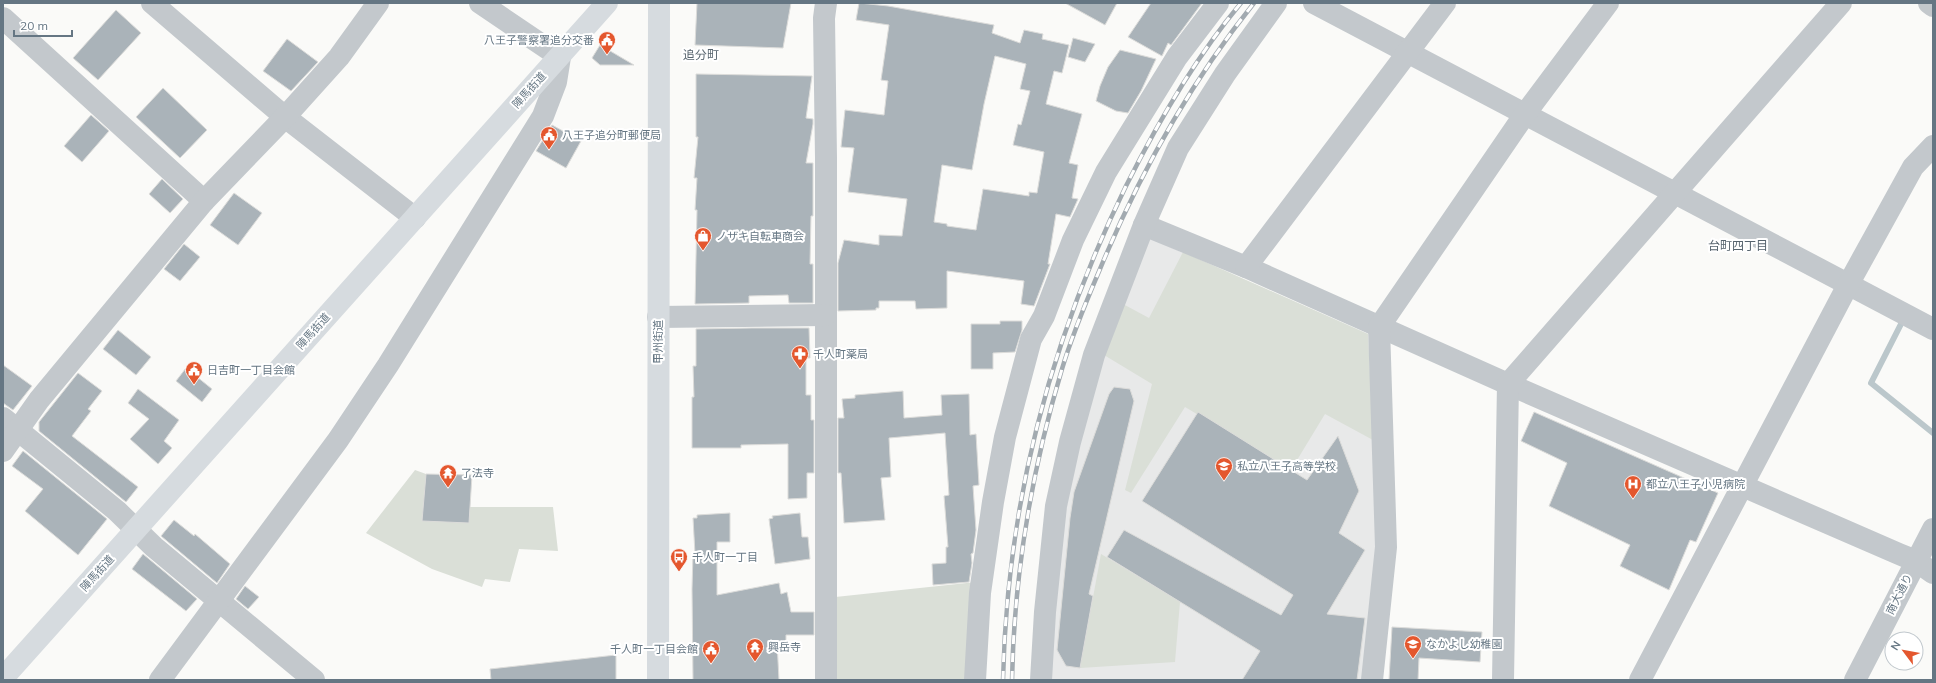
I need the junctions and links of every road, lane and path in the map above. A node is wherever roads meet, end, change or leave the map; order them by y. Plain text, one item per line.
1 (152, 3) edge
2 (378, 3) edge
3 (480, 3) edge
4 (607, 3) edge
5 (659, 3) edge
6 (826, 3) edge
7 (1218, 3) edge
8 (1276, 3) edge
9 (1314, 3) edge
10 (1445, 3) edge
11 (1608, 3) edge
12 (1841, 3) edge
13 (1929, 3) edge
14 (1933, 6) edge
15 (3, 18) edge
16 (1407, 53) junction
17 (560, 57) junction
18 (1525, 114) junction
19 (285, 117) junction
20 (1933, 146) edge
21 (1674, 192) junction
22 (204, 201) junction
23 (415, 218) junction
24 (1144, 225) junction
25 (1246, 267) junction
26 (1849, 283) junction
27 (825, 315) junction
28 (658, 317) junction
29 (1379, 327) junction
30 (1933, 329) edge
31 (1508, 384) junction
32 (11, 424) edge
33 (3, 451) edge
34 (1741, 485) junction
35 (1933, 529) edge
36 (135, 530) junction
37 (1925, 567) edge
38 (219, 600) junction
39 (3, 678) edge
40 (160, 680) edge
41 (314, 680) edge
42 (658, 680) edge
43 (826, 680) edge
44 (975, 680) edge
45 (1041, 680) edge
46 (1372, 680) edge
47 (1503, 680) edge
48 (1640, 680) edge
49 (1855, 680) edge

1 - 19 street
2 - 19 street
3 - 17 street
4 - 17 main road, 陣馬街道
5 - 28 main road, 甲州街道
6 - 27 street
7 - 44 street
8 - 24 street
9 - 16 street
10 - 16 street
11 - 18 street
12 - 21 street
13 - 14 street
15 - 22 street
16 - 18 street
16 - 25 street
17 - 23 main road, 陣馬街道
17 - 38 street
18 - 21 street
18 - 29 street
19 - 22 street
19 - 23 street
20 - 26 street
21 - 26 street
21 - 31 street
22 - 32 street
23 - 36 main road, 陣馬街道
24 - 25 street
24 - 45 street
25 - 29 street
26 - 30 street
26 - 34 street
27 - 28 street
27 - 43 street
28 - 42 main road, 甲州街道
29 - 31 street
29 - 46 street
31 - 34 street
31 - 47 street
32 - 33 street
32 - 36 street
34 - 37 street
34 - 48 street
35 - 37 street, 南大通り
36 - 38 street
36 - 39 main road, 陣馬街道
37 - 49 street, 南大通り
38 - 40 street
38 - 41 street

